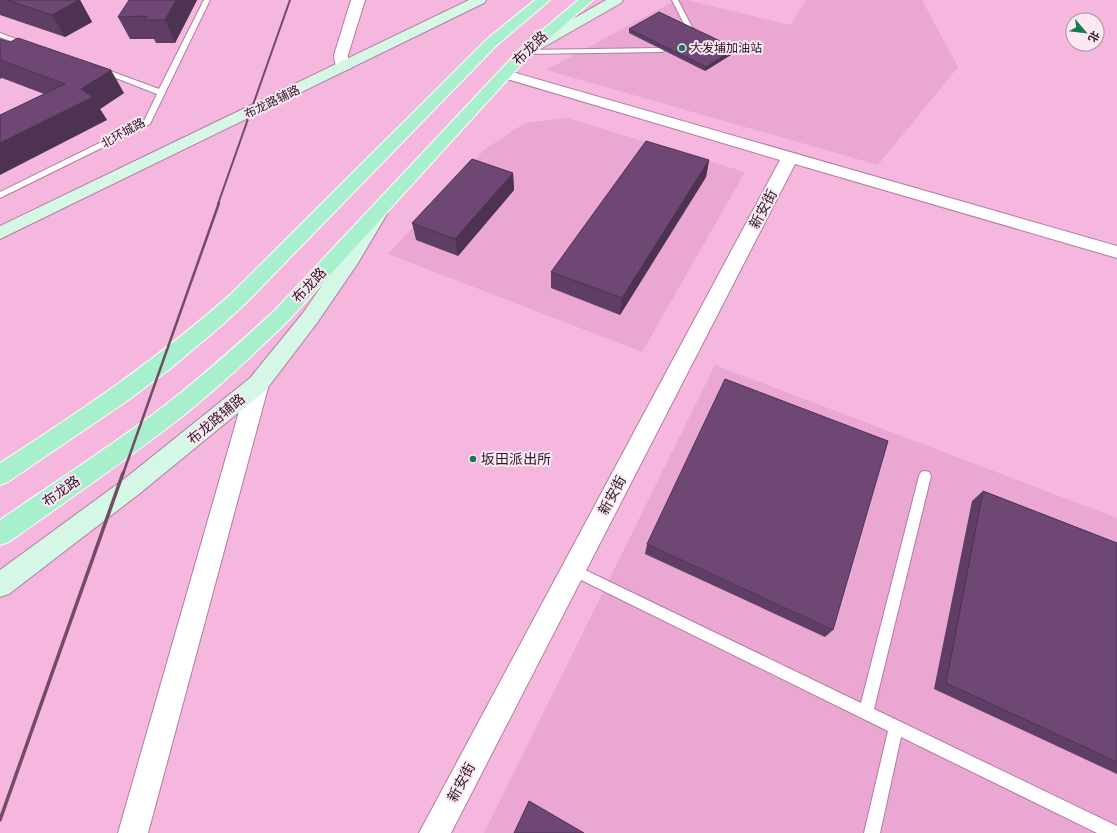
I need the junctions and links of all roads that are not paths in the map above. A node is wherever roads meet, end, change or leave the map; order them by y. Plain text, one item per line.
1 (207, 0) edge
2 (358, 0) edge
3 (479, 0) edge
4 (543, 0) edge
5 (586, 0) edge
6 (616, 0) edge
7 (675, 0) edge
8 (4, 36) edge
9 (0, 42) edge
10 (37, 48) edge
11 (526, 52) junction
12 (345, 66) junction
13 (95, 69) edge
14 (505, 74) junction
15 (162, 93) junction
16 (790, 157) junction
17 (0, 195) edge
18 (383, 205) junction
19 (0, 233) edge
20 (1117, 252) edge
21 (258, 384) junction
22 (0, 475) edge
23 (925, 476) dead end
24 (0, 534) edge
25 (573, 570) junction
26 (0, 585) edge
27 (866, 712) junction
28 (896, 727) junction
29 (133, 833) edge
30 (434, 833) edge
31 (872, 833) edge
32 (1114, 833) edge

1 - 15 lane, 北环城路
2 - 12 street
3 - 12 main road, 布龙路辅路
4 - 22 main road, 布龙路
5 - 11 main road, 布龙路
6 - 11 main road
7 - 11 lane
8 - 9 lane
8 - 10 lane
11 - 14 main road, 布龙路
12 - 19 main road, 布龙路辅路
13 - 15 lane
14 - 16 street
14 - 18 main road, 布龙路
15 - 17 lane, 北环城路
16 - 20 street
16 - 25 street, 新安街
18 - 21 main road, 布龙路辅路
18 - 24 main road, 布龙路
21 - 26 main road, 布龙路辅路
21 - 29 street
23 - 27 lane
25 - 27 lane
25 - 30 street, 新安街
27 - 28 lane
28 - 31 lane
28 - 32 lane

